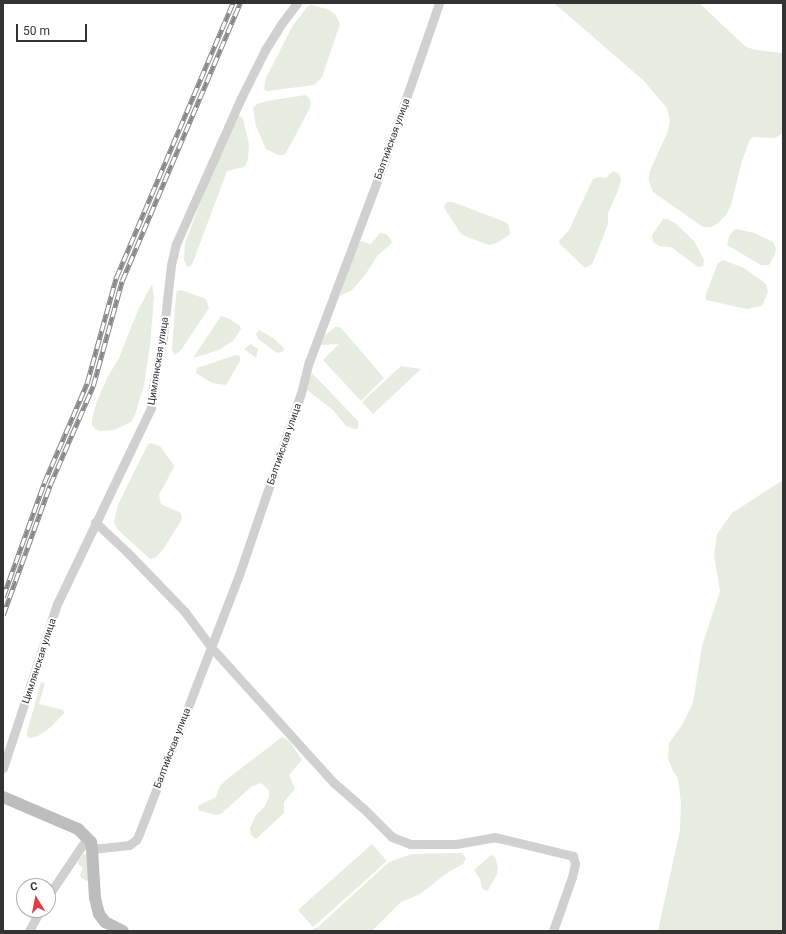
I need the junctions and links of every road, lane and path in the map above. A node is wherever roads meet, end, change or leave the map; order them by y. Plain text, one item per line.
1 (297, 3) edge
2 (439, 3) edge
3 (96, 522) junction
4 (211, 647) junction
5 (3, 768) edge
6 (3, 797) edge
7 (87, 838) junction
8 (92, 849) junction
9 (56, 884) edge
10 (36, 918) edge
11 (29, 931) edge
12 (123, 931) edge
13 (553, 931) edge

1 - 3 street, Цимлянская улица
2 - 4 street, Балтийская улица
3 - 4 street
3 - 5 street, Цимлянская улица
4 - 8 street, Балтийская улица
4 - 13 street
6 - 7 main road
7 - 8 main road
7 - 9 street
8 - 12 main road
10 - 11 street

